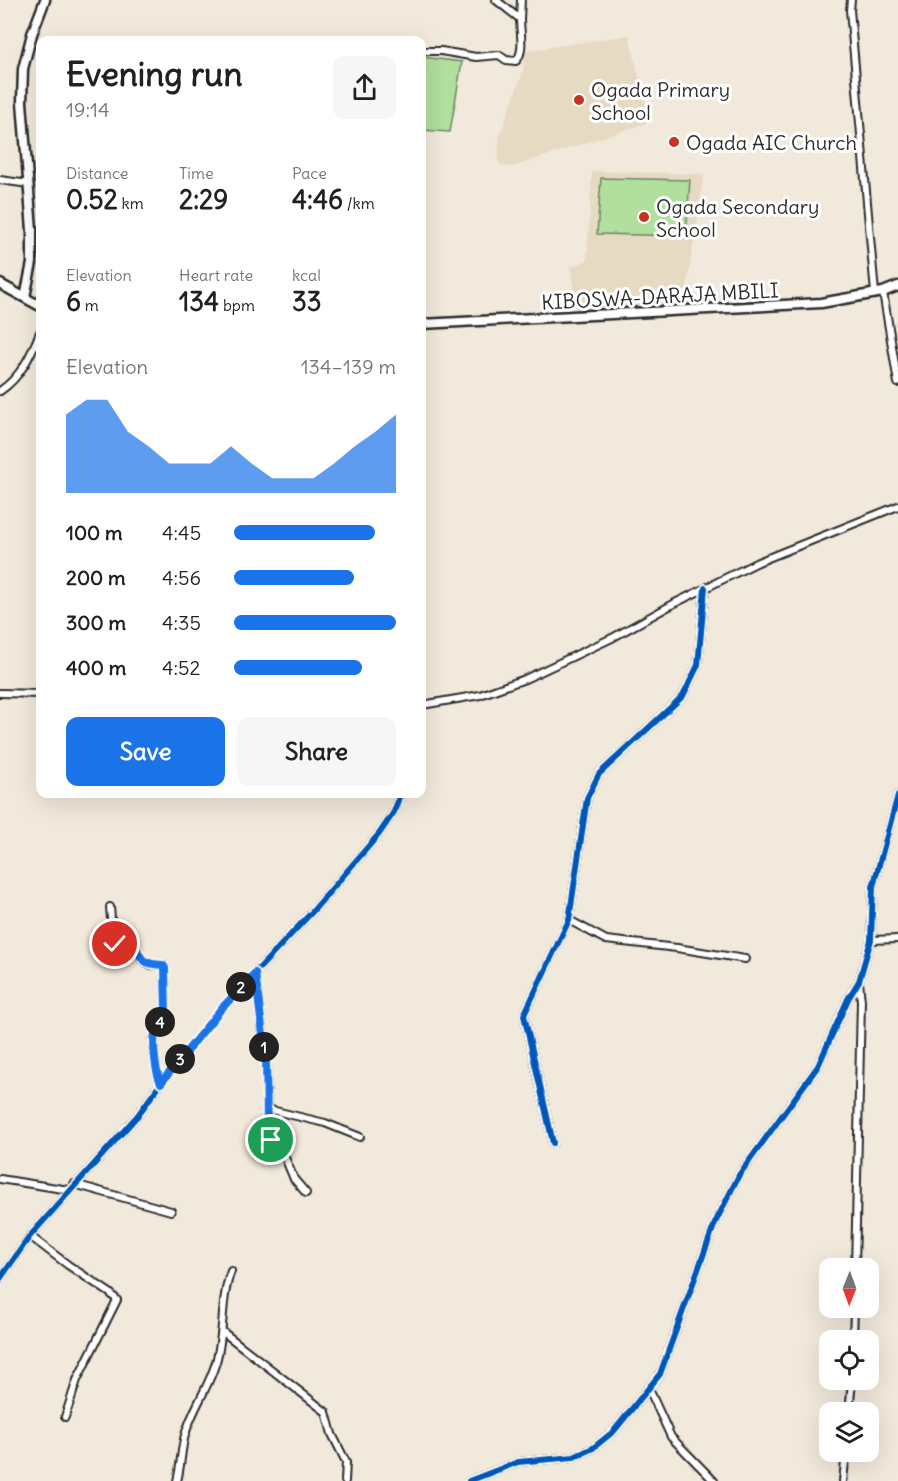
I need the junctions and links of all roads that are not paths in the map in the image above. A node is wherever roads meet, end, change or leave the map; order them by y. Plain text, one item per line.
1 (45, 0) edge
2 (496, 0) edge
3 (521, 0) edge
4 (851, 0) edge
5 (520, 19) junction
6 (426, 51) edge
7 (0, 180) edge
8 (29, 184) junction
9 (0, 284) edge
10 (898, 286) edge
11 (879, 293) junction
12 (26, 297) junction
13 (36, 303) edge
14 (426, 324) edge
15 (36, 341) edge
16 (898, 383) edge
17 (0, 391) edge
18 (898, 506) edge
19 (705, 588) junction
20 (0, 693) edge
21 (36, 694) edge
22 (426, 704) edge
23 (898, 795) edge
24 (399, 798) edge
25 (110, 907) dead end
26 (569, 920) junction
27 (898, 939) edge
28 (870, 940) junction
29 (746, 959) dead end
30 (255, 973) junction
31 (859, 981) junction
32 (161, 1083) junction
33 (267, 1109) junction
34 (360, 1137) dead end
35 (553, 1143) dead end
36 (0, 1179) edge
37 (71, 1187) junction
38 (306, 1193) dead end
39 (171, 1211) dead end
40 (30, 1236) junction
41 (855, 1258) edge
42 (231, 1271) dead end
43 (0, 1279) edge
44 (223, 1332) junction
45 (649, 1389) junction
46 (65, 1417) dead end
47 (845, 1462) edge
48 (177, 1481) edge
49 (345, 1481) edge
50 (469, 1481) edge
51 (714, 1481) edge
52 (843, 1481) edge

1 - 8 main road
2 - 5 street
3 - 5 street
4 - 11 street
5 - 6 street
7 - 8 street
8 - 12 main road
9 - 12 main road
10 - 11 main road, KIBOSWA-DARAJA MBILI
11 - 14 main road, KIBOSWA-DARAJA MBILI
11 - 16 street
12 - 13 main road
15 - 17 street
18 - 19 street
19 - 22 street
19 - 26 street
20 - 21 street
23 - 28 street
24 - 30 street
25 - 32 street
26 - 29 street
26 - 35 street
27 - 28 street
28 - 31 street
30 - 32 street
30 - 33 street
31 - 41 street
31 - 45 street
32 - 37 street
33 - 34 street
33 - 38 street
36 - 37 street
37 - 39 street
37 - 40 street
40 - 43 street
40 - 46 street
42 - 44 street
44 - 48 street
44 - 49 street
45 - 50 street
45 - 51 street
47 - 52 street

